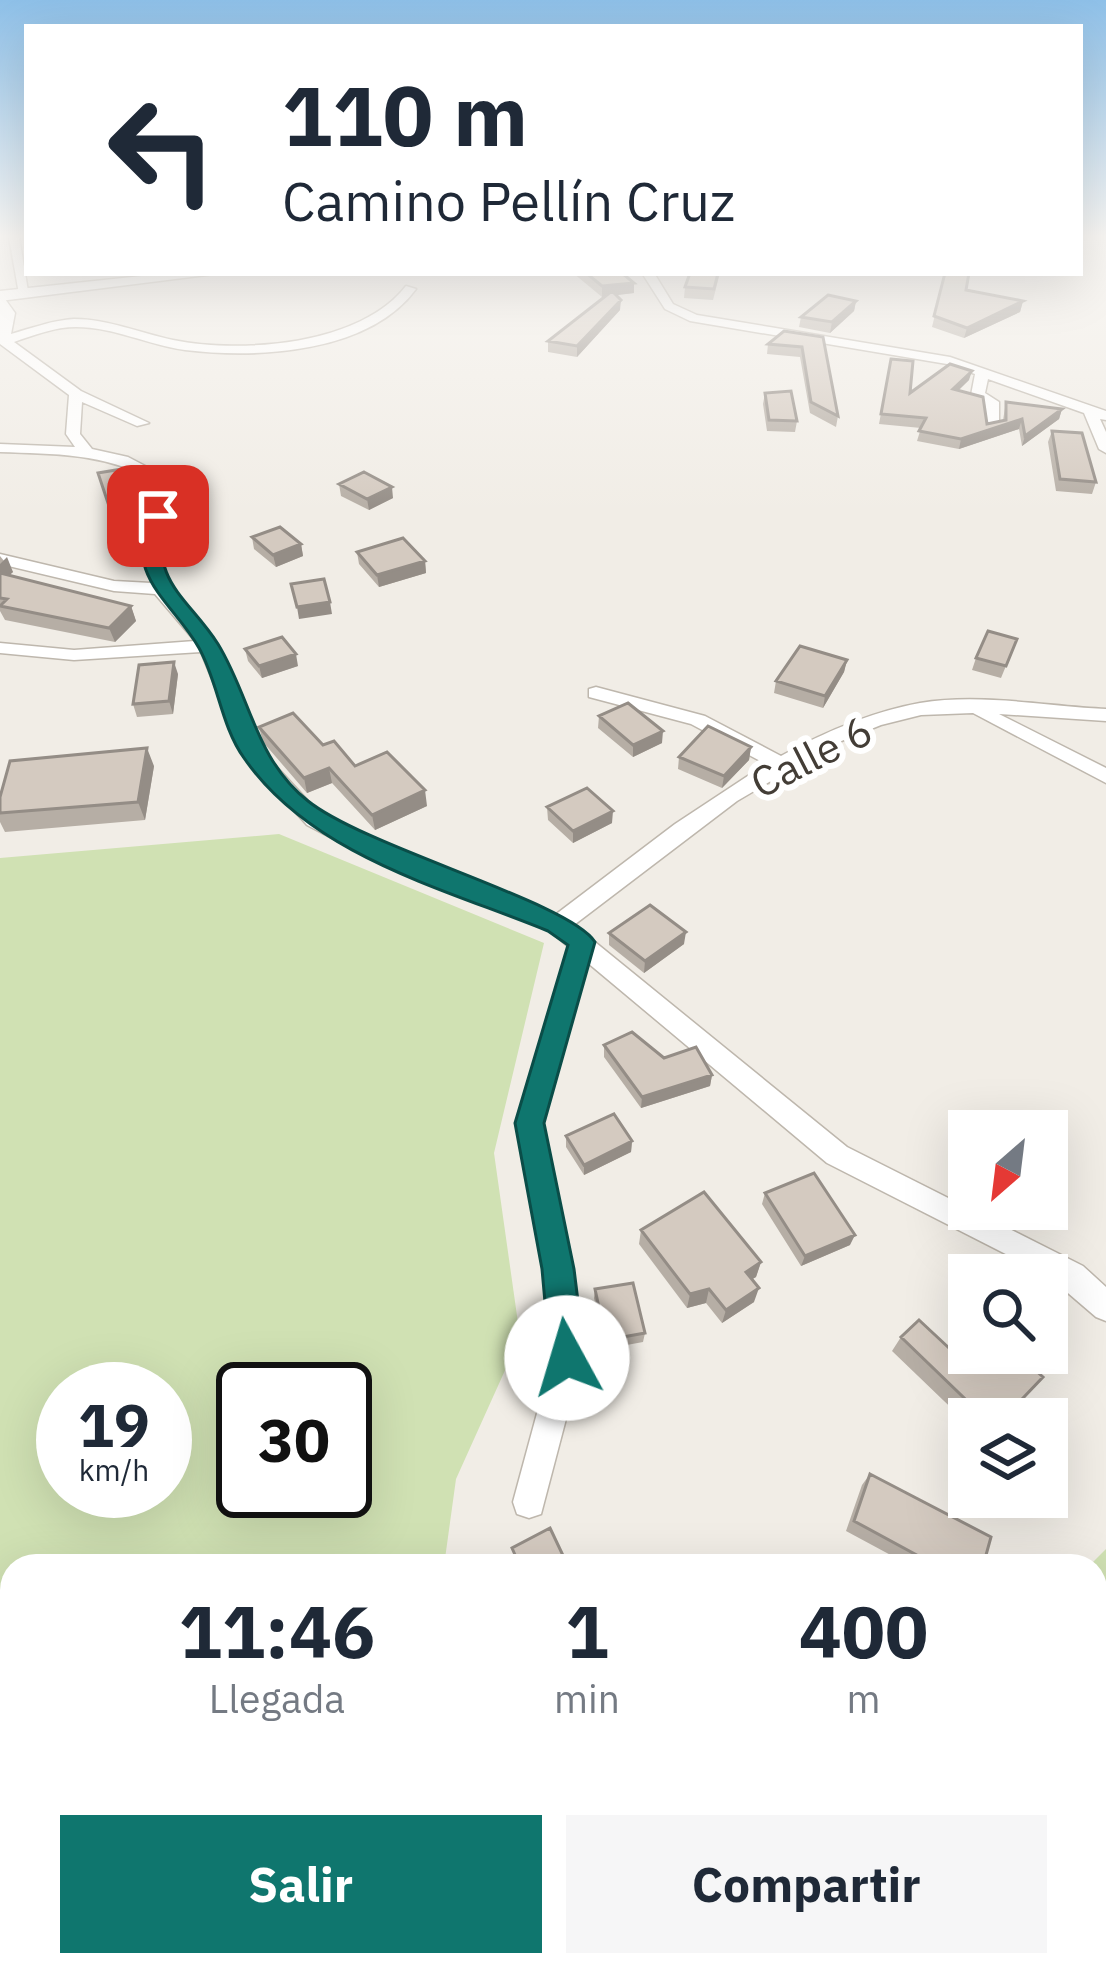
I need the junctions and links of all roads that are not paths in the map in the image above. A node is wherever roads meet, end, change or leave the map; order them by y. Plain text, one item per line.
1 (6, 329) edge
2 (53, 329) edge
3 (111, 329) edge
4 (355, 329) edge
5 (780, 329) edge
6 (4, 341) junction
7 (982, 373) junction
8 (76, 394) junction
9 (1098, 414) edge
10 (142, 423) dead end
11 (992, 427) edge
12 (0, 448) edge
13 (1106, 449) edge
14 (86, 451) junction
15 (0, 559) edge
16 (160, 589) junction
17 (208, 646) junction
18 (0, 648) edge
19 (596, 693) dead end
20 (974, 710) junction
21 (1106, 715) edge
22 (783, 765) junction
23 (1106, 776) edge
24 (570, 933) junction
25 (1106, 1306) edge
26 (529, 1502) dead end

1 - 6 street
2 - 6 street
3 - 4 street
5 - 7 street
6 - 8 street
7 - 9 street
7 - 11 street
8 - 10 street
8 - 14 street
9 - 13 street
12 - 14 street
14 - 16 street
15 - 16 street
16 - 17 street
17 - 18 street
17 - 24 street
19 - 22 street
20 - 21 street, Calle 6
20 - 22 street, Calle 6
20 - 23 street
22 - 24 street, Calle 6
24 - 25 street
24 - 26 street

